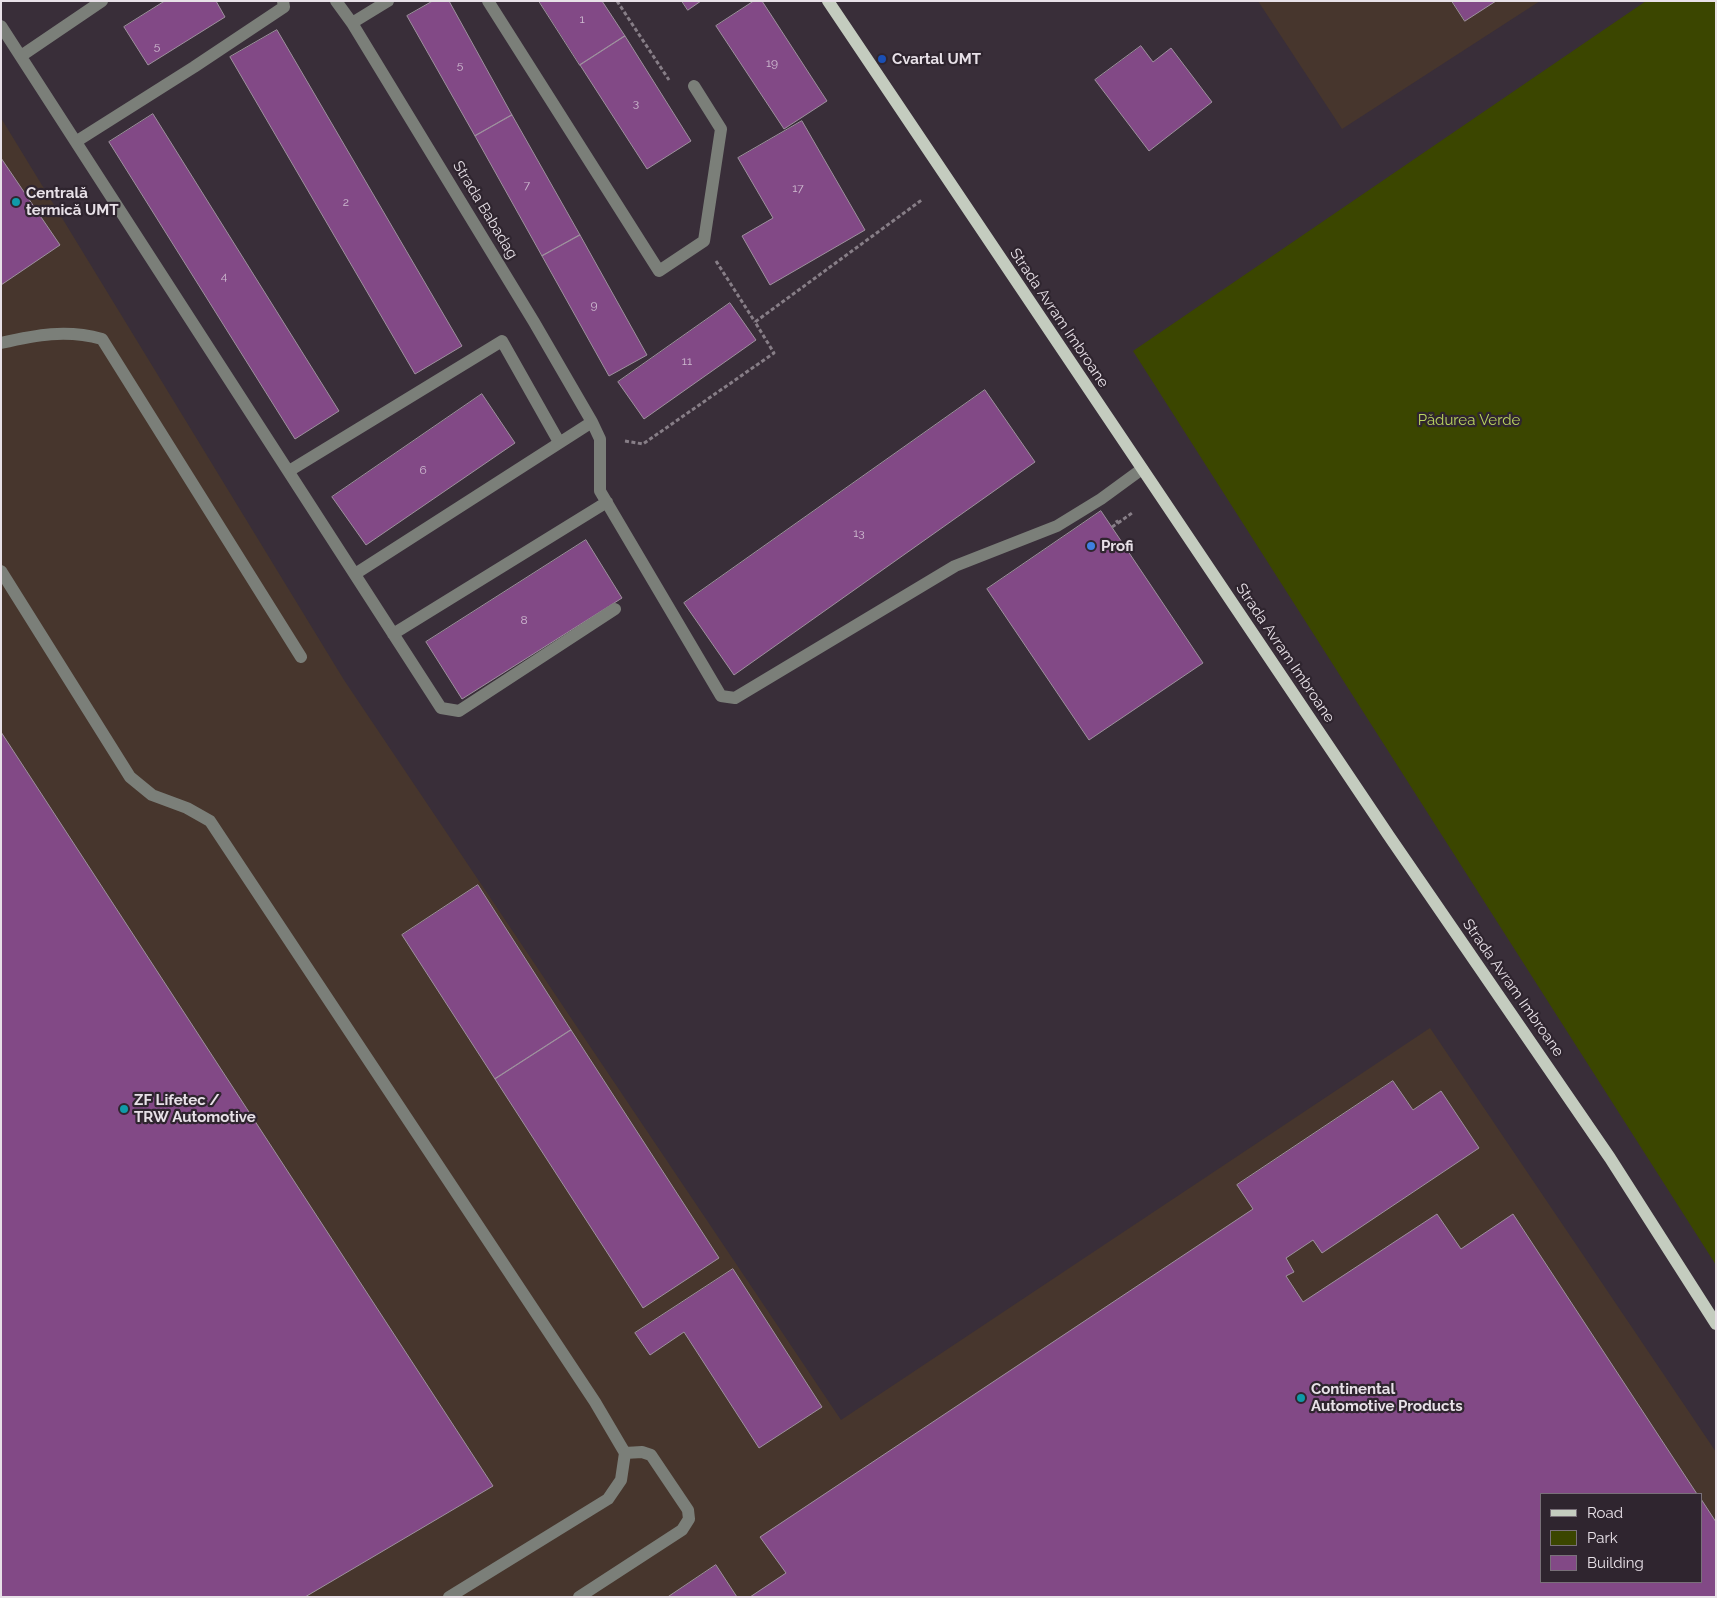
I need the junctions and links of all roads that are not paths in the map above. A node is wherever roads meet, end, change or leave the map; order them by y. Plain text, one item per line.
1 (102, 1) edge
2 (283, 1) edge
3 (336, 1) edge
4 (388, 1) edge
5 (488, 1) edge
6 (828, 1) edge
7 (352, 23) junction
8 (1, 26) edge
9 (22, 56) junction
10 (694, 86) road end
11 (77, 141) junction
12 (1, 343) edge
13 (592, 422) junction
14 (559, 442) junction
15 (1142, 469) junction
16 (289, 471) junction
17 (607, 502) junction
18 (1, 571) edge
19 (355, 574) junction
20 (615, 610) dead end
21 (393, 634) junction
22 (301, 657) dead end
23 (1716, 1324) edge
24 (625, 1453) junction
25 (449, 1597) edge
26 (580, 1597) edge

1 - 9 street
2 - 11 street
3 - 7 street, Strada Babadag
4 - 7 street
5 - 10 street
6 - 15 main road, Strada Avram Imbroane
7 - 13 street, Strada Babadag
8 - 9 street
9 - 11 street
11 - 16 street
12 - 22 street
13 - 14 street
13 - 17 street, Strada Babadag
14 - 16 street
14 - 19 street
15 - 17 street
15 - 23 main road, Strada Avram Imbroane
16 - 19 street
17 - 21 street
18 - 24 street
19 - 21 street
20 - 21 street
24 - 25 street
24 - 26 street

